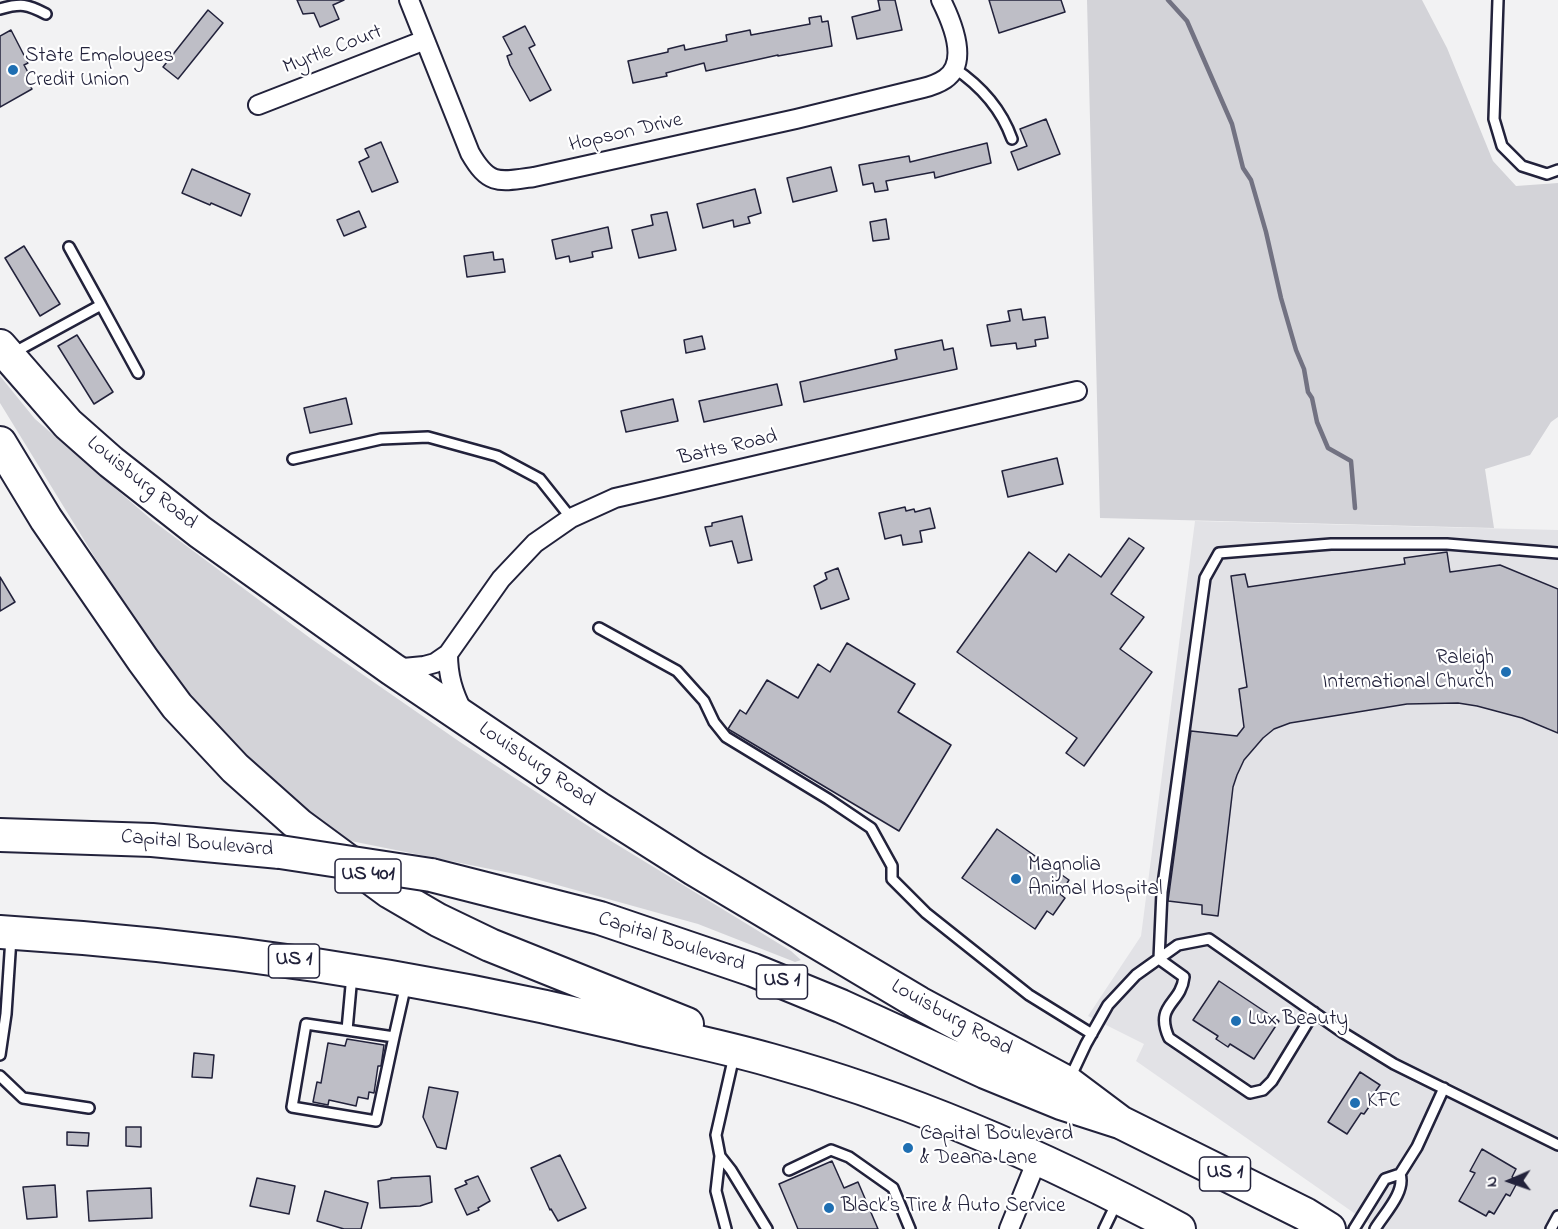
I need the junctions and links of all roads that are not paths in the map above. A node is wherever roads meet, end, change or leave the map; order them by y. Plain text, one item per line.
1 (409, 0) edge
2 (941, 0) edge
3 (1498, 0) edge
4 (0, 9) edge
5 (46, 14) dead end
6 (425, 40) junction
7 (954, 67) junction
8 (258, 105) dead end
9 (1012, 139) dead end
10 (1558, 170) edge
11 (69, 247) dead end
12 (101, 305) junction
13 (4, 350) edge
14 (138, 373) dead end
15 (1077, 391) dead end
16 (0, 443) edge
17 (293, 459) dead end
18 (571, 518) junction
19 (1558, 553) edge
20 (599, 628) dead end
21 (448, 654) junction
22 (392, 669) junction
23 (466, 720) junction
24 (0, 835) edge
25 (6, 932) edge
26 (1159, 959) junction
27 (353, 970) junction
28 (407, 979) junction
29 (1314, 1012) junction
30 (346, 1030) junction
31 (1092, 1034) junction
32 (394, 1037) junction
33 (735, 1052) junction
34 (0, 1055) edge
35 (768, 1059) junction
36 (0, 1076) edge
37 (1444, 1088) junction
38 (1064, 1093) junction
39 (89, 1108) dead end
40 (1558, 1145) edge
41 (720, 1156) junction
42 (1037, 1160) junction
43 (789, 1170) dead end
44 (1400, 1174) junction
45 (1119, 1198) junction
46 (1558, 1216) edge
47 (1174, 1228) edge
48 (726, 1229) edge
49 (767, 1229) edge
50 (910, 1229) edge
51 (1009, 1229) edge
52 (1104, 1229) edge
53 (1329, 1229) edge
54 (1354, 1229) edge
55 (1375, 1229) edge
56 (1551, 1229) edge

1 - 6 street, Hopson Drive
2 - 7 street
3 - 10 lane
4 - 5 lane
6 - 7 street, Hopson Drive
6 - 8 street, Myrtle Court
7 - 9 lane
11 - 12 lane
12 - 13 lane
12 - 14 lane
13 - 22 highway, Louisburg Road
15 - 18 street, Batts Road
16 - 35 highway, US 401
17 - 18 lane
18 - 21 street, Batts Road
19 - 26 lane
20 - 31 lane
21 - 22 street
21 - 23 street
22 - 23 highway, Louisburg Road
23 - 38 highway, Louisburg Road
24 - 38 highway, Capital Boulevard / US 1, bridge
25 - 27 highway, US 1
25 - 34 lane
26 - 29 lane
26 - 29 lane
26 - 31 lane
27 - 28 highway, US 1
27 - 30 lane
28 - 32 lane
28 - 33 highway, US 1
29 - 37 lane
30 - 32 lane
30 - 32 lane
31 - 38 lane
33 - 35 highway, US 1
33 - 41 lane
35 - 42 highway, US 1
36 - 39 lane
37 - 40 lane
37 - 44 lane
38 - 53 highway, Capital Boulevard / US 1
41 - 48 lane
41 - 49 lane
42 - 45 highway, US 1
42 - 51 street
43 - 50 lane
44 - 54 lane
44 - 55 lane
45 - 47 highway, US 1
45 - 52 lane
46 - 56 lane

